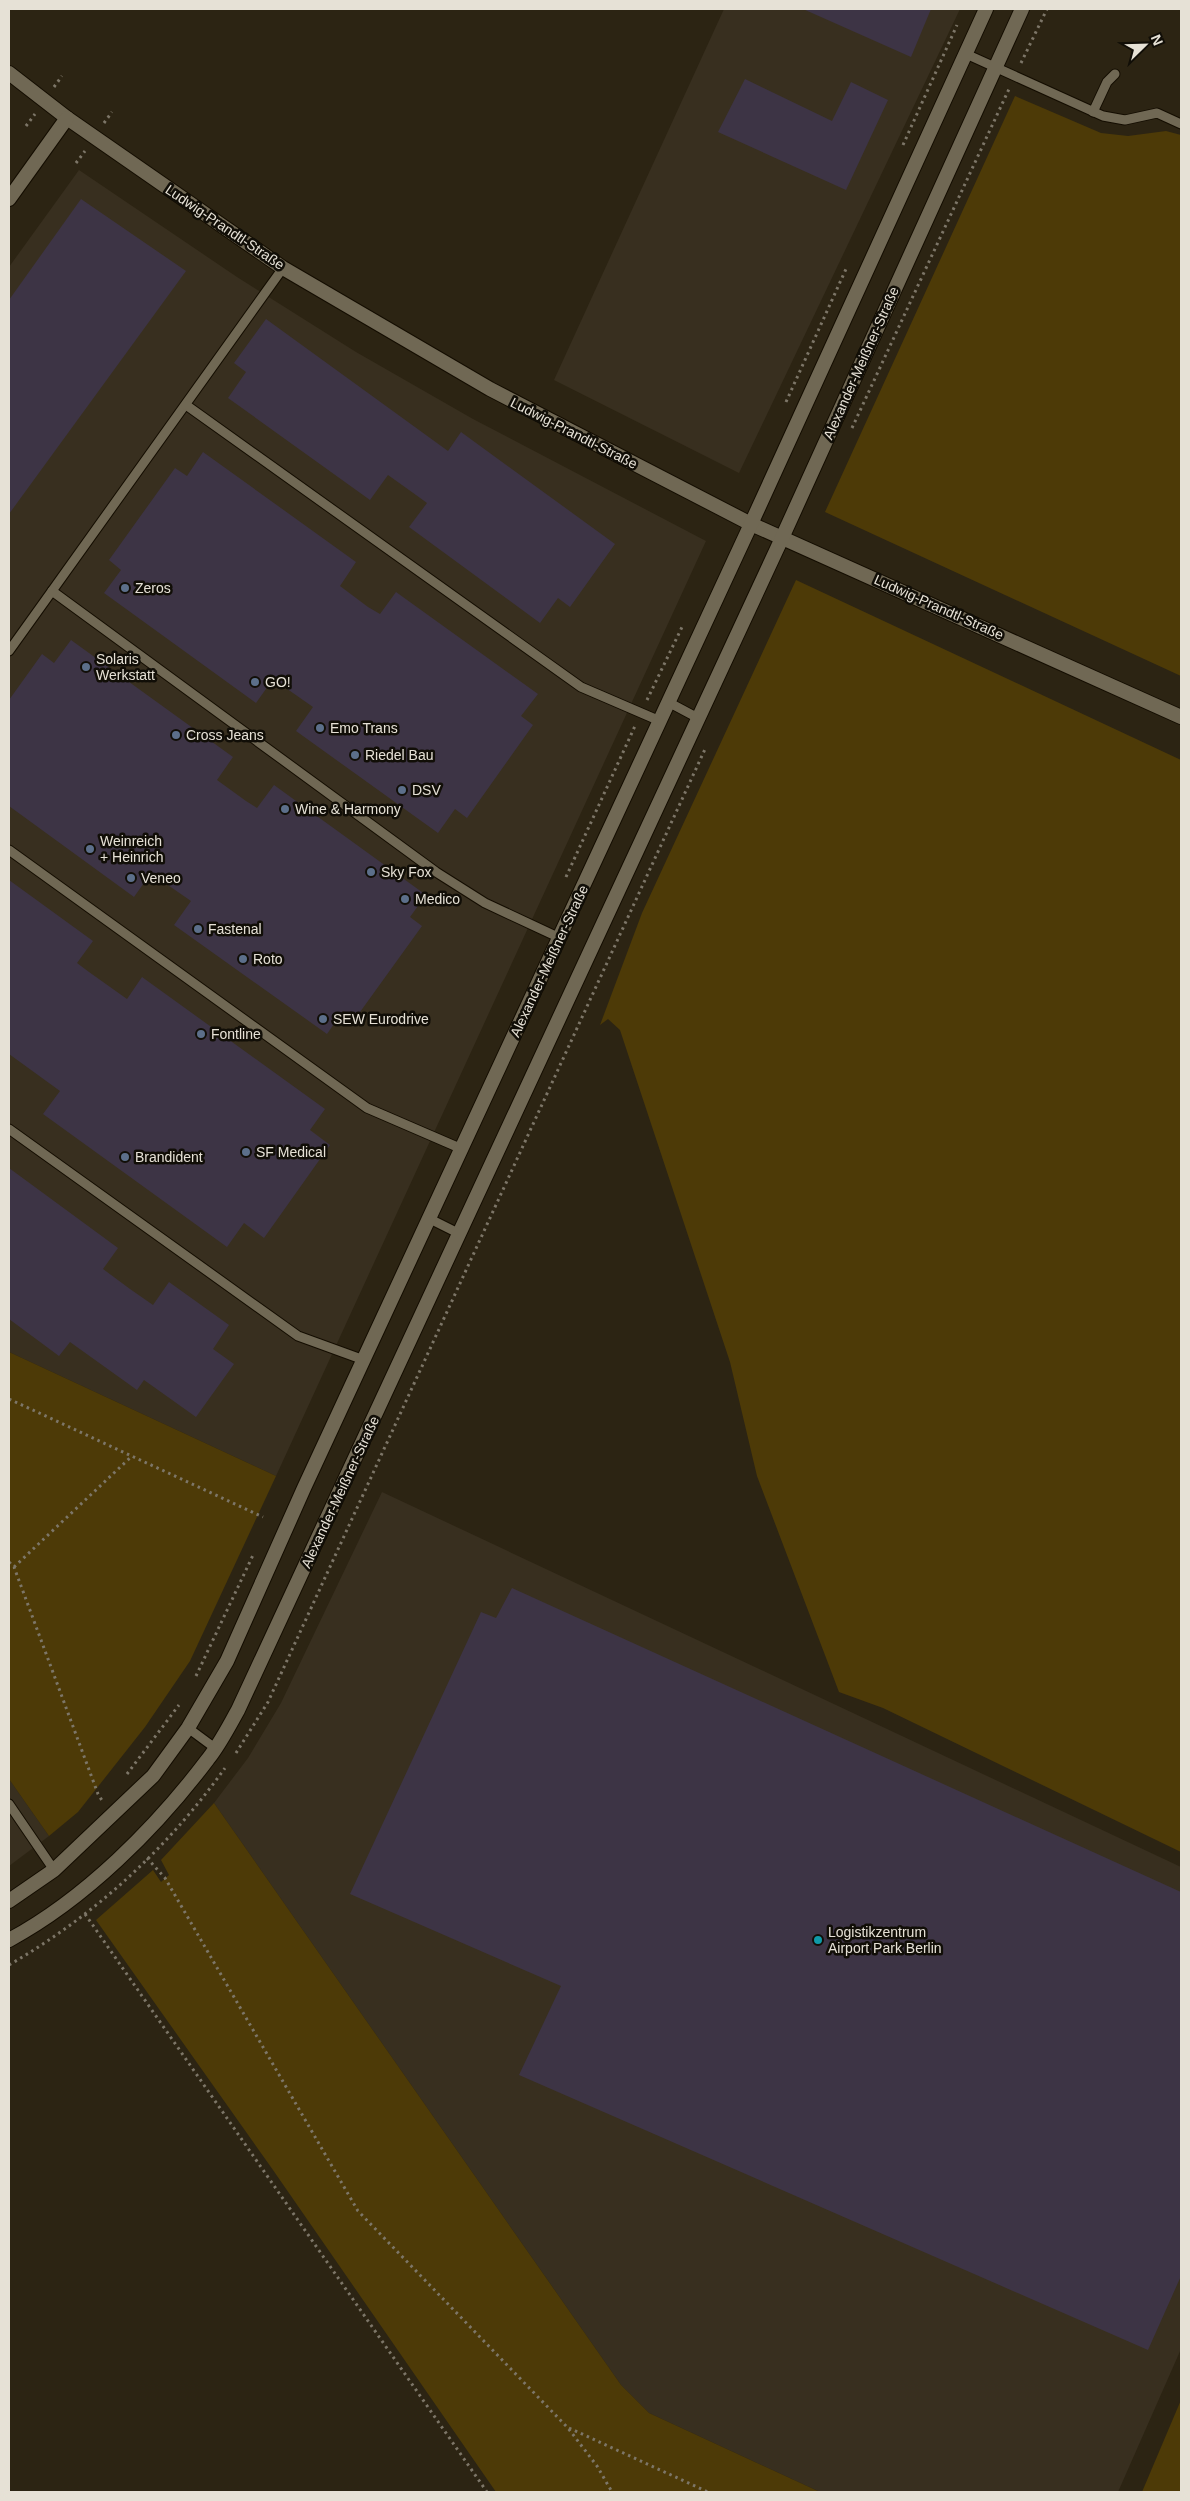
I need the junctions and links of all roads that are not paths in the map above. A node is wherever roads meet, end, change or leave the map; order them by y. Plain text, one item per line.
1 (986, 9) edge
2 (1022, 9) edge
3 (966, 54) junction
4 (995, 68) junction
5 (9, 73) edge
6 (1115, 74) dead end
7 (1093, 112) junction
8 (67, 118) junction
9 (1181, 124) edge
10 (9, 199) edge
11 (283, 268) junction
12 (186, 405) junction
13 (751, 524) junction
14 (782, 538) junction
15 (52, 591) junction
16 (9, 651) edge
17 (668, 702) junction
18 (1181, 717) edge
19 (698, 718) junction
20 (660, 721) junction
21 (9, 850) edge
22 (560, 938) junction
23 (9, 1129) edge
24 (462, 1149) junction
25 (430, 1219) junction
26 (458, 1232) junction
27 (364, 1360) junction
28 (188, 1728) junction
29 (216, 1748) junction
30 (9, 1804) edge
31 (54, 1870) junction
32 (9, 1901) edge
33 (9, 1940) edge

1 - 3 street, Alexander-Meißner-Straße
2 - 4 street, Alexander-Meißner-Straße
3 - 4 lane
3 - 13 street, Alexander-Meißner-Straße
4 - 7 lane
4 - 14 street, Alexander-Meißner-Straße
5 - 8 street, Ludwig-Prandtl-Straße
6 - 7 lane
7 - 9 lane
8 - 10 street
8 - 11 street, Ludwig-Prandtl-Straße
11 - 12 lane
11 - 13 street, Ludwig-Prandtl-Straße
12 - 15 lane
12 - 20 lane
13 - 14 street, Ludwig-Prandtl-Straße
13 - 17 street, Alexander-Meißner-Straße
14 - 18 street, Ludwig-Prandtl-Straße
14 - 19 street, Alexander-Meißner-Straße
15 - 16 lane
15 - 22 lane
17 - 19 lane
17 - 20 street, Alexander-Meißner-Straße
19 - 26 street, Alexander-Meißner-Straße
20 - 22 street, Alexander-Meißner-Straße
21 - 24 lane
22 - 24 street, Alexander-Meißner-Straße
23 - 27 lane
24 - 25 street, Alexander-Meißner-Straße
25 - 26 lane
25 - 27 street, Alexander-Meißner-Straße
26 - 29 street, Alexander-Meißner-Straße
27 - 28 street, Alexander-Meißner-Straße
28 - 29 lane
28 - 31 street, Alexander-Meißner-Straße
29 - 33 street, Alexander-Meißner-Straße
30 - 31 lane
31 - 32 street, Alexander-Meißner-Straße

